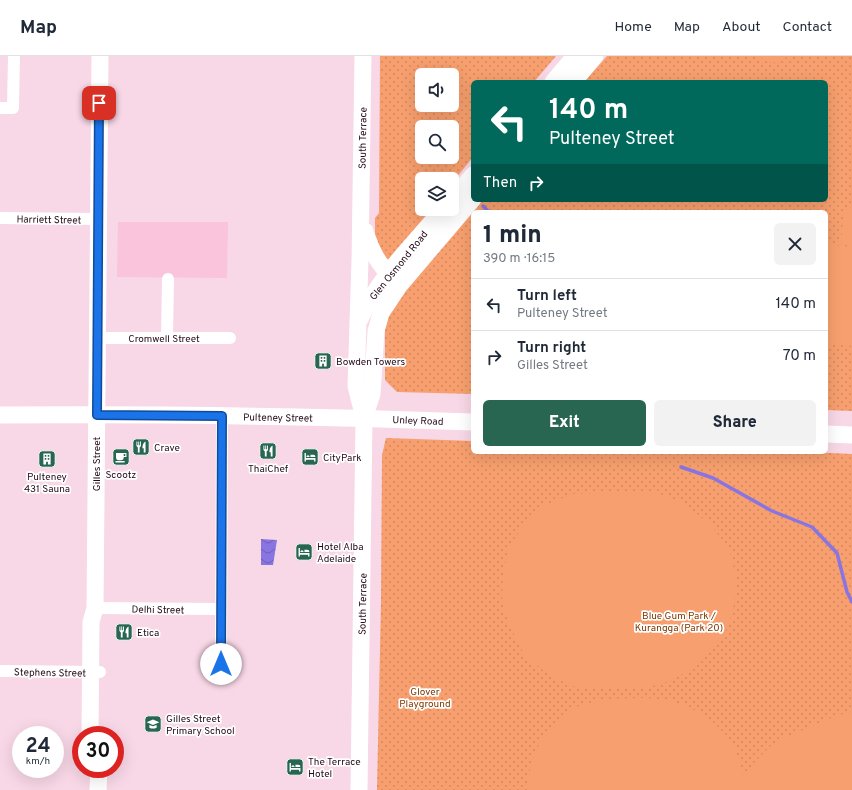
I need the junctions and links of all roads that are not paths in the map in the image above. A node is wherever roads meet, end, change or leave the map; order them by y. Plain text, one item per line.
1 (14, 56) edge
2 (100, 56) edge
3 (364, 56) edge
4 (575, 56) edge
5 (595, 56) edge
6 (555, 80) edge
7 (575, 80) edge
8 (0, 108) edge
9 (471, 177) edge
10 (459, 191) edge
11 (471, 201) edge
12 (439, 216) edge
13 (0, 218) edge
14 (98, 219) junction
15 (361, 220) junction
16 (168, 278) dead end
17 (394, 280) junction
18 (358, 325) junction
19 (98, 338) junction
20 (167, 338) junction
21 (230, 338) dead end
22 (0, 415) edge
23 (97, 415) junction
24 (222, 416) junction
25 (364, 418) junction
26 (471, 422) edge
27 (828, 434) edge
28 (852, 435) edge
29 (95, 608) junction
30 (221, 610) junction
31 (221, 664) dead end
32 (0, 671) edge
33 (95, 672) junction
34 (95, 726) edge
35 (90, 778) edge
36 (99, 778) edge
37 (90, 790) edge
38 (98, 790) edge
39 (359, 790) edge

1 - 8 street
2 - 14 main road, Gilles Street
3 - 15 main road, South Terrace
4 - 6 main road
5 - 7 main road
9 - 10 main road
11 - 17 main road, Glen Osmond Road
12 - 17 main road, Glen Osmond Road
13 - 14 street, Harriett Street
14 - 19 main road, Gilles Street
15 - 17 main road, South Terrace
15 - 18 main road, South Terrace
16 - 20 street
17 - 18 main road, Glen Osmond Road
17 - 25 main road, South Terrace
18 - 25 main road, South Terrace
19 - 20 street, Cromwell Street
19 - 23 main road, Gilles Street
20 - 21 street, Cromwell Street
22 - 23 main road, Pulteney Street
23 - 24 main road, Pulteney Street
23 - 29 main road, Gilles Street
24 - 25 main road, Pulteney Street
24 - 30 street
25 - 26 main road, Unley Road
25 - 39 main road, South Terrace
27 - 28 main road
29 - 30 street, Delhi Street
29 - 33 main road, Gilles Street
30 - 31 street
32 - 33 street, Stephens Street
33 - 34 main road, Gilles Street
35 - 37 main road
36 - 38 main road

